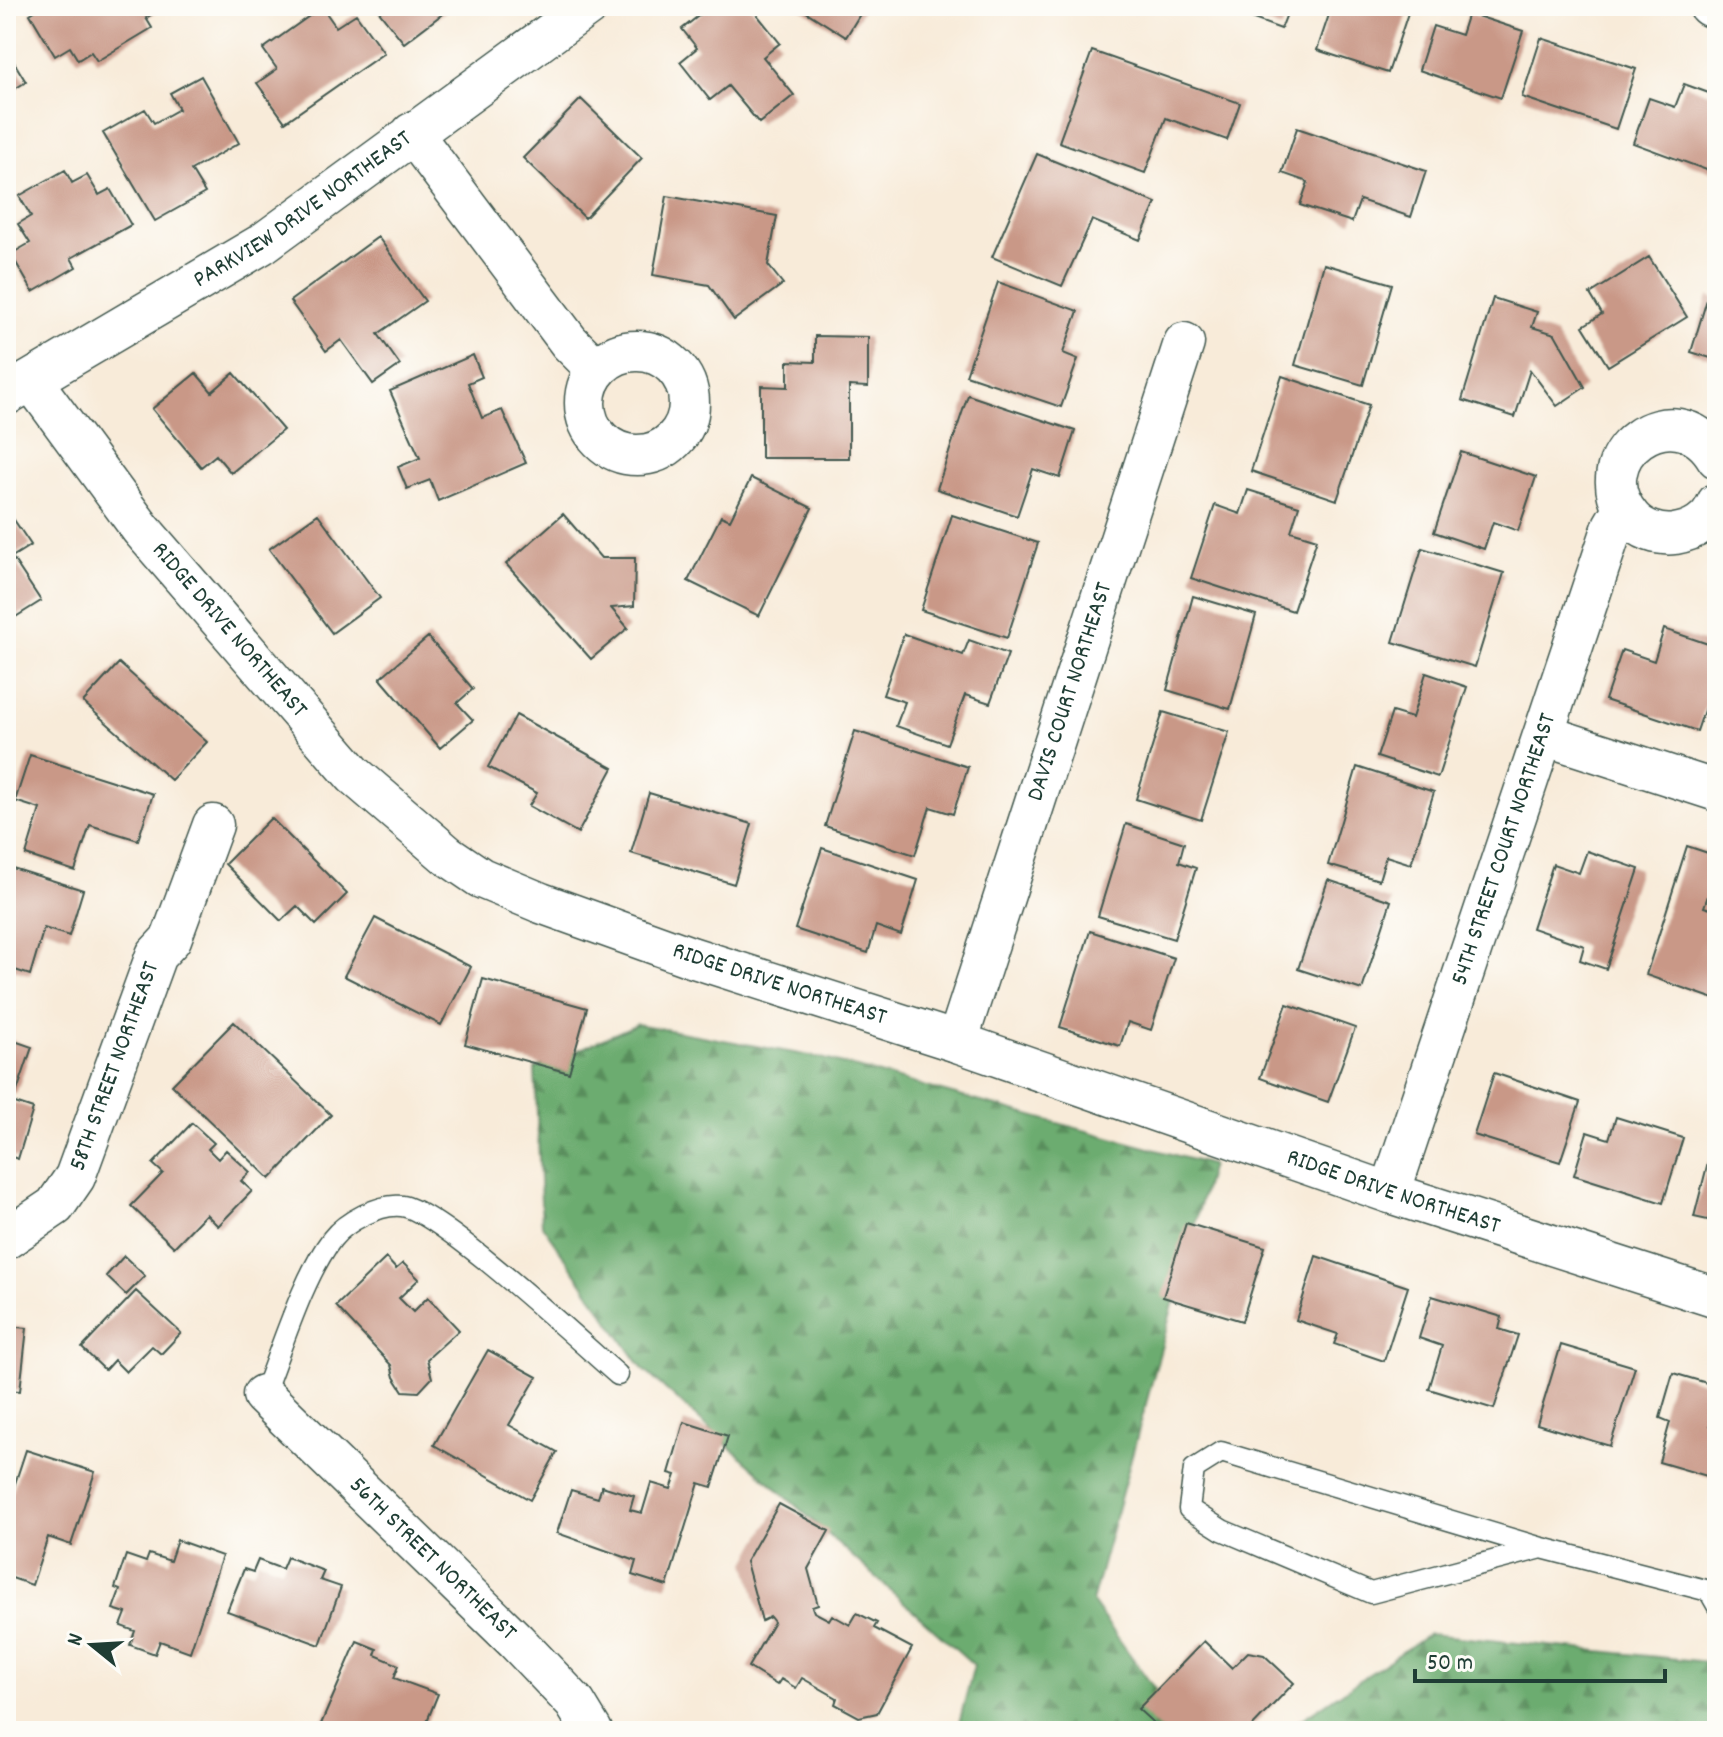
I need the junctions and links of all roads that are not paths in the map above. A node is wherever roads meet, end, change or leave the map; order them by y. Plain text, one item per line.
1 (588, 6) edge
2 (1709, 6) edge
3 (1717, 9) edge
4 (412, 133) junction
5 (1184, 343) dead end
6 (596, 369) dead end
7 (19, 388) edge
8 (1717, 458) edge
9 (1717, 503) edge
10 (1623, 509) junction
11 (1544, 735) junction
12 (1717, 791) edge
13 (213, 825) dead end
14 (957, 1042) junction
15 (1390, 1193) junction
16 (6, 1239) edge
17 (1717, 1298) edge
18 (618, 1375) dead end
19 (263, 1395) joint
20 (1542, 1548) junction
21 (1717, 1605) edge
22 (592, 1731) edge

1 - 4 street, PARKVIEW DRIVE NORTHEAST
2 - 3 street
4 - 6 street
4 - 7 street, PARKVIEW DRIVE NORTHEAST
5 - 14 street, DAVIS COURT NORTHEAST
7 - 14 street, RIDGE DRIVE NORTHEAST
8 - 10 street
9 - 10 street
10 - 11 street, 54TH STREET COURT NORTHEAST
11 - 12 street
11 - 15 street, 54TH STREET COURT NORTHEAST
13 - 16 street, 58TH STREET NORTHEAST
14 - 15 street, RIDGE DRIVE NORTHEAST
15 - 17 street, RIDGE DRIVE NORTHEAST
18 - 19 lane
19 - 22 street, 56TH STREET NORTHEAST
20 - 20 lane
20 - 21 lane

